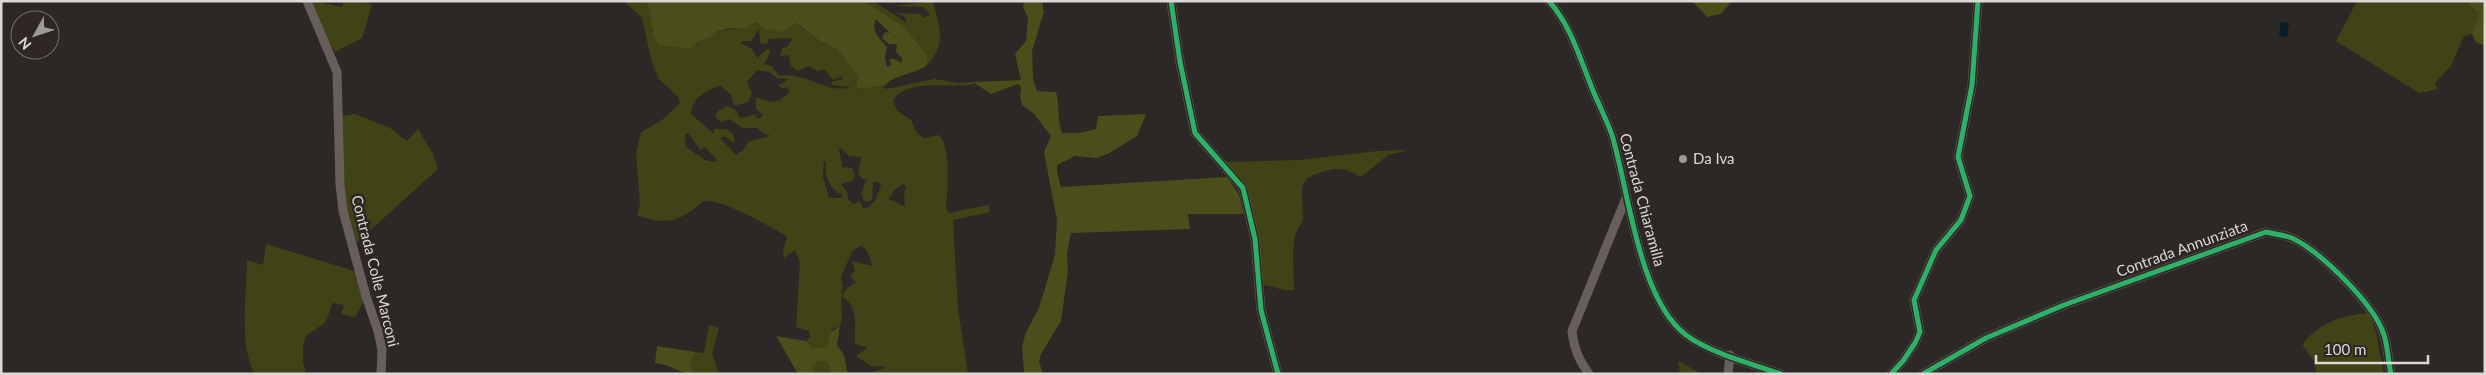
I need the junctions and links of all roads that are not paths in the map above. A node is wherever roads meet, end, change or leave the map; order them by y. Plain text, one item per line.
1 (307, 1) edge
2 (1171, 1) edge
3 (1549, 1) edge
4 (1978, 1) edge
5 (1626, 198) junction
6 (1730, 356) junction
7 (381, 374) edge
8 (1278, 374) edge
9 (1589, 374) edge
10 (1728, 374) edge
11 (1781, 374) edge
12 (1891, 374) edge
13 (1923, 374) edge
14 (2390, 374) edge

1 - 7 street, Contrada Colle Marconi
2 - 8 street
3 - 5 street, Contrada Chiaramilla
4 - 12 street
5 - 6 street, Contrada Chiaramilla
5 - 9 street
6 - 10 street
6 - 11 street, Contrada Chiaramilla
13 - 14 street, Contrada Annunziata

